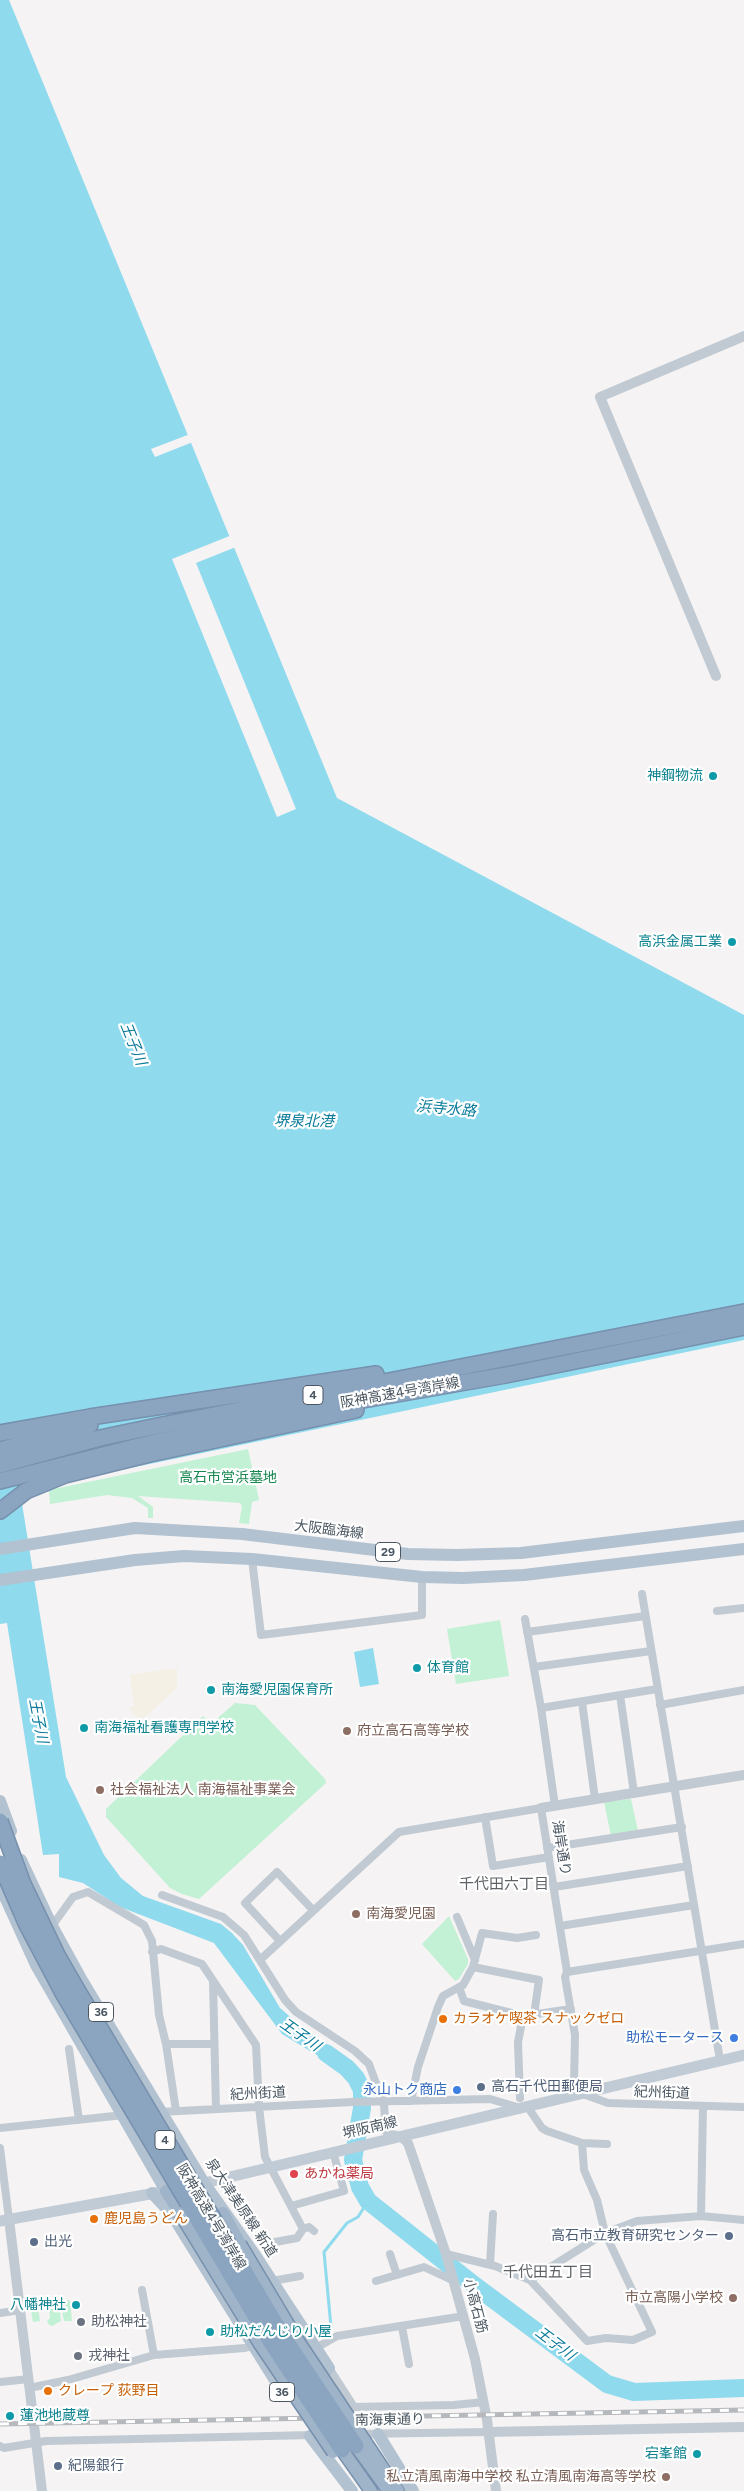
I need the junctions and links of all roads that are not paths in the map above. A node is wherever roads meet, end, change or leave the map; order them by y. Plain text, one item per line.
1 (744, 336) edge
2 (716, 676) dead end
3 (744, 1312) edge
4 (744, 1327) edge
5 (627, 1335) junction
6 (506, 1375) junction
7 (222, 1398) junction
8 (0, 1433) edge
9 (0, 1450) edge
10 (0, 1465) edge
11 (54, 1465) junction
12 (0, 1480) edge
13 (0, 1484) edge
14 (0, 1511) edge
15 (744, 1526) edge
16 (0, 1549) edge
17 (744, 1549) edge
18 (252, 1559) junction
19 (422, 1577) junction
20 (0, 1580) edge
21 (642, 1594) dead end
22 (744, 1608) edge
23 (716, 1611) dead end
24 (645, 1616) junction
25 (525, 1619) dead end
26 (527, 1632) junction
27 (651, 1651) junction
28 (534, 1668) junction
29 (657, 1690) junction
30 (744, 1690) edge
31 (620, 1696) junction
32 (582, 1702) junction
33 (660, 1705) junction
34 (541, 1708) junction
35 (744, 1775) edge
36 (674, 1786) junction
37 (634, 1793) junction
38 (595, 1799) junction
39 (0, 1801) edge
40 (555, 1806) junction
41 (541, 1808) junction
42 (485, 1818) junction
43 (0, 1821) edge
44 (682, 1827) junction
45 (547, 1848) junction
46 (549, 1857) junction
47 (0, 1863) edge
48 (688, 1866) junction
49 (0, 1886) edge
50 (554, 1887) junction
51 (162, 1895) dead end
52 (694, 1905) junction
53 (313, 1910) junction
54 (457, 1917) dead end
55 (52, 1926) junction
56 (560, 1926) junction
57 (536, 1935) dead end
58 (280, 1941) junction
59 (744, 1944) edge
60 (152, 1952) junction
61 (701, 1952) junction
62 (261, 1959) junction
63 (474, 1963) junction
64 (567, 1972) junction
65 (213, 1981) junction
66 (459, 1987) junction
67 (571, 2009) junction
68 (534, 2015) junction
69 (522, 2016) junction
70 (166, 2044) junction
71 (213, 2044) junction
72 (69, 2048) dead end
73 (744, 2055) edge
74 (720, 2060) junction
75 (580, 2094) junction
76 (382, 2101) junction
77 (411, 2101) junction
78 (521, 2104) junction
79 (703, 2106) junction
80 (259, 2107) junction
81 (744, 2107) edge
82 (216, 2109) junction
83 (176, 2111) junction
84 (162, 2112) junction
85 (122, 2115) junction
86 (78, 2120) junction
87 (0, 2128) edge
88 (401, 2136) junction
89 (582, 2143) junction
90 (607, 2144) dead end
91 (0, 2148) edge
92 (338, 2151) junction
93 (270, 2167) junction
94 (204, 2184) junction
95 (166, 2191) junction
96 (152, 2193) junction
97 (291, 2206) junction
98 (223, 2213) junction
99 (493, 2214) dead end
100 (701, 2216) junction
101 (4, 2220) edge
102 (744, 2220) edge
103 (303, 2229) junction
104 (314, 2231) dead end
105 (605, 2233) junction
106 (275, 2242) dead end
107 (390, 2254) dead end
108 (446, 2254) junction
109 (490, 2264) junction
110 (396, 2275) junction
111 (300, 2276) dead end
112 (530, 2280) junction
113 (272, 2281) junction
114 (376, 2281) dead end
115 (454, 2281) junction
116 (142, 2290) dead end
117 (20, 2310) junction
118 (0, 2313) edge
119 (464, 2316) junction
120 (402, 2327) junction
121 (252, 2346) junction
122 (316, 2348) junction
123 (154, 2355) junction
124 (409, 2364) dead end
125 (328, 2368) junction
126 (0, 2382) edge
127 (29, 2383) junction
128 (484, 2402) junction
129 (744, 2427) edge
130 (488, 2432) junction
131 (378, 2434) junction
132 (310, 2436) junction
133 (37, 2444) junction
134 (0, 2446) edge
135 (349, 2448) junction
136 (42, 2491) edge
137 (352, 2491) edge
138 (362, 2491) edge
139 (372, 2491) edge
140 (388, 2491) edge
141 (398, 2491) edge
142 (413, 2491) edge
143 (496, 2491) edge

1 - 2 street
3 - 5 highway, 阪神高速4号湾岸線 / 4
4 - 6 highway, 阪神高速4号湾岸線 / 4
5 - 7 highway
5 - 10 highway, 阪神高速4号湾岸線 / 4
6 - 11 highway, 阪神高速4号湾岸線 / 4
6 - 14 highway
7 - 8 highway
7 - 9 highway
11 - 12 highway, 阪神高速4号湾岸線 / 4
11 - 13 highway
15 - 16 main road, 大阪臨海線 / 29
17 - 19 main road, 29
18 - 19 main road, 29
18 - 19 street
18 - 20 main road, 29
21 - 24 street
22 - 23 street
24 - 26 street
24 - 27 street
25 - 26 street
26 - 28 street
27 - 28 street
27 - 29 street
28 - 34 street
29 - 31 street
29 - 33 street
30 - 33 street
31 - 32 street
31 - 37 street
32 - 34 street
32 - 38 street
33 - 36 street
34 - 40 street
35 - 36 street, 海岸通り
36 - 37 street, 海岸通り
36 - 44 street
37 - 38 street, 海岸通り
38 - 40 street, 海岸通り
39 - 55 main road, 泉大津美原線 新道 / 36
40 - 41 street, 海岸通り
41 - 42 street
41 - 45 street, 海岸通り
42 - 46 street
42 - 53 street
43 - 135 highway, 阪神高速4号湾岸線 / 4, bridge
44 - 45 street
44 - 48 street
45 - 46 street, 海岸通り
46 - 50 street, 海岸通り
47 - 135 highway, 阪神高速4号湾岸線 / 4, bridge
48 - 50 street
48 - 52 street
49 - 85 main road, 36
50 - 56 street, 海岸通り
51 - 62 street
52 - 56 street
52 - 61 street
53 - 58 street
53 - 58 street
54 - 63 street
55 - 60 street
55 - 84 main road, 泉大津美原線 新道 / 36
56 - 64 street, 海岸通り
57 - 63 street
58 - 62 street
59 - 61 street
60 - 65 street
60 - 70 street
61 - 64 street
61 - 74 street
62 - 76 street
63 - 66 street
63 - 68 street
64 - 67 street, 海岸通り
65 - 71 street
65 - 80 street
66 - 69 street
66 - 77 street
67 - 68 street
67 - 75 street, 海岸通り
68 - 69 street
69 - 78 street
70 - 71 street
70 - 83 street
71 - 82 street
72 - 86 street
73 - 74 main road, 堺阪南線
74 - 75 main road, 堺阪南線
75 - 78 main road, 堺阪南線
75 - 79 street, 紀州街道
76 - 77 street, 紀州街道
76 - 80 street, 紀州街道
76 - 88 street
77 - 78 street, 紀州街道
78 - 88 main road, 堺阪南線
78 - 89 street
79 - 81 street, 紀州街道
79 - 100 street
80 - 82 street, 紀州街道
80 - 93 street
82 - 83 street, 紀州街道
83 - 84 street, 紀州街道
84 - 85 street, 紀州街道
84 - 94 main road, 泉大津美原線 新道 / 36
85 - 86 street, 紀州街道
85 - 95 main road, 36
86 - 87 street, 紀州街道
88 - 92 main road, 堺阪南線
88 - 108 street, 小高石筋
89 - 90 street
89 - 105 street
91 - 101 street
92 - 93 main road, 堺阪南線
92 - 97 street
93 - 94 main road, 堺阪南線
93 - 97 street
94 - 95 main road, 堺阪南線
94 - 98 main road, 泉大津美原線 新道 / 36
95 - 96 main road, 堺阪南線
95 - 138 highway, bridge
96 - 101 main road, 堺阪南線
96 - 121 main road, 36
97 - 103 street
98 - 113 main road, 泉大津美原線 新道 / 36
98 - 141 highway, bridge
99 - 109 street
100 - 102 street
100 - 105 street
101 - 117 street
103 - 104 street
103 - 106 street
105 - 112 street
105 - 112 street
107 - 110 street
108 - 109 street
108 - 115 street, 小高石筋
109 - 112 street
110 - 114 street
110 - 115 street
111 - 113 street
113 - 122 main road, 泉大津美原線 新道 / 36
115 - 119 street, 小高石筋
116 - 123 street
117 - 118 street
117 - 127 street
119 - 120 street
119 - 128 street, 小高石筋
120 - 122 street
120 - 124 street
121 - 123 street
121 - 125 main road, 36
122 - 125 main road, 泉大津美原線 新道 / 36
123 - 127 street
125 - 128 street
126 - 127 street
127 - 133 street
128 - 130 street, 小高石筋
129 - 130 street, 南海東通り
130 - 131 street, 南海東通り
130 - 143 street, 小高石筋
131 - 132 street, 南海東通り
131 - 142 main road
132 - 133 street, 南海東通り
132 - 137 main road
133 - 134 street, 南海東通り
133 - 136 street
135 - 139 highway
135 - 140 highway

